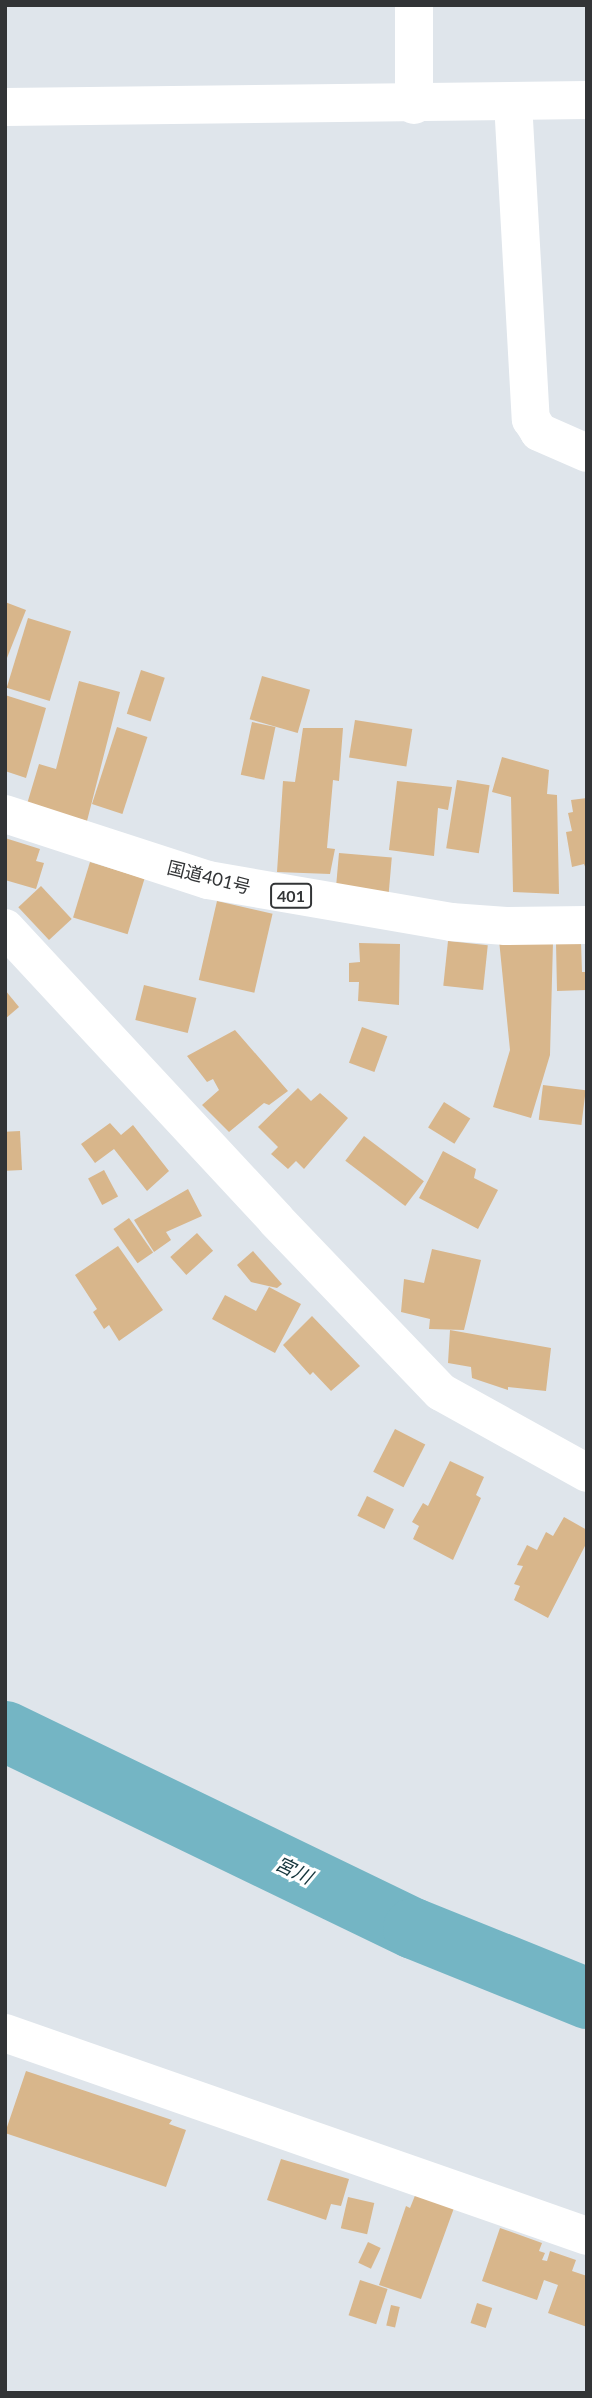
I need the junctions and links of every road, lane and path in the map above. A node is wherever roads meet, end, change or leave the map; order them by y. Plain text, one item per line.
1 (414, 5) edge
2 (587, 100) edge
3 (513, 102) junction
4 (414, 105) junction
5 (5, 107) edge
6 (587, 453) edge
7 (5, 814) edge
8 (587, 925) edge
9 (5, 928) edge
10 (587, 1473) edge
11 (5, 2033) edge
12 (587, 2236) edge

1 - 4 main road
2 - 3 main road
3 - 4 main road
3 - 6 main road
4 - 5 main road
7 - 8 main road, 国道401号 / 401
9 - 10 main road
11 - 12 main road

